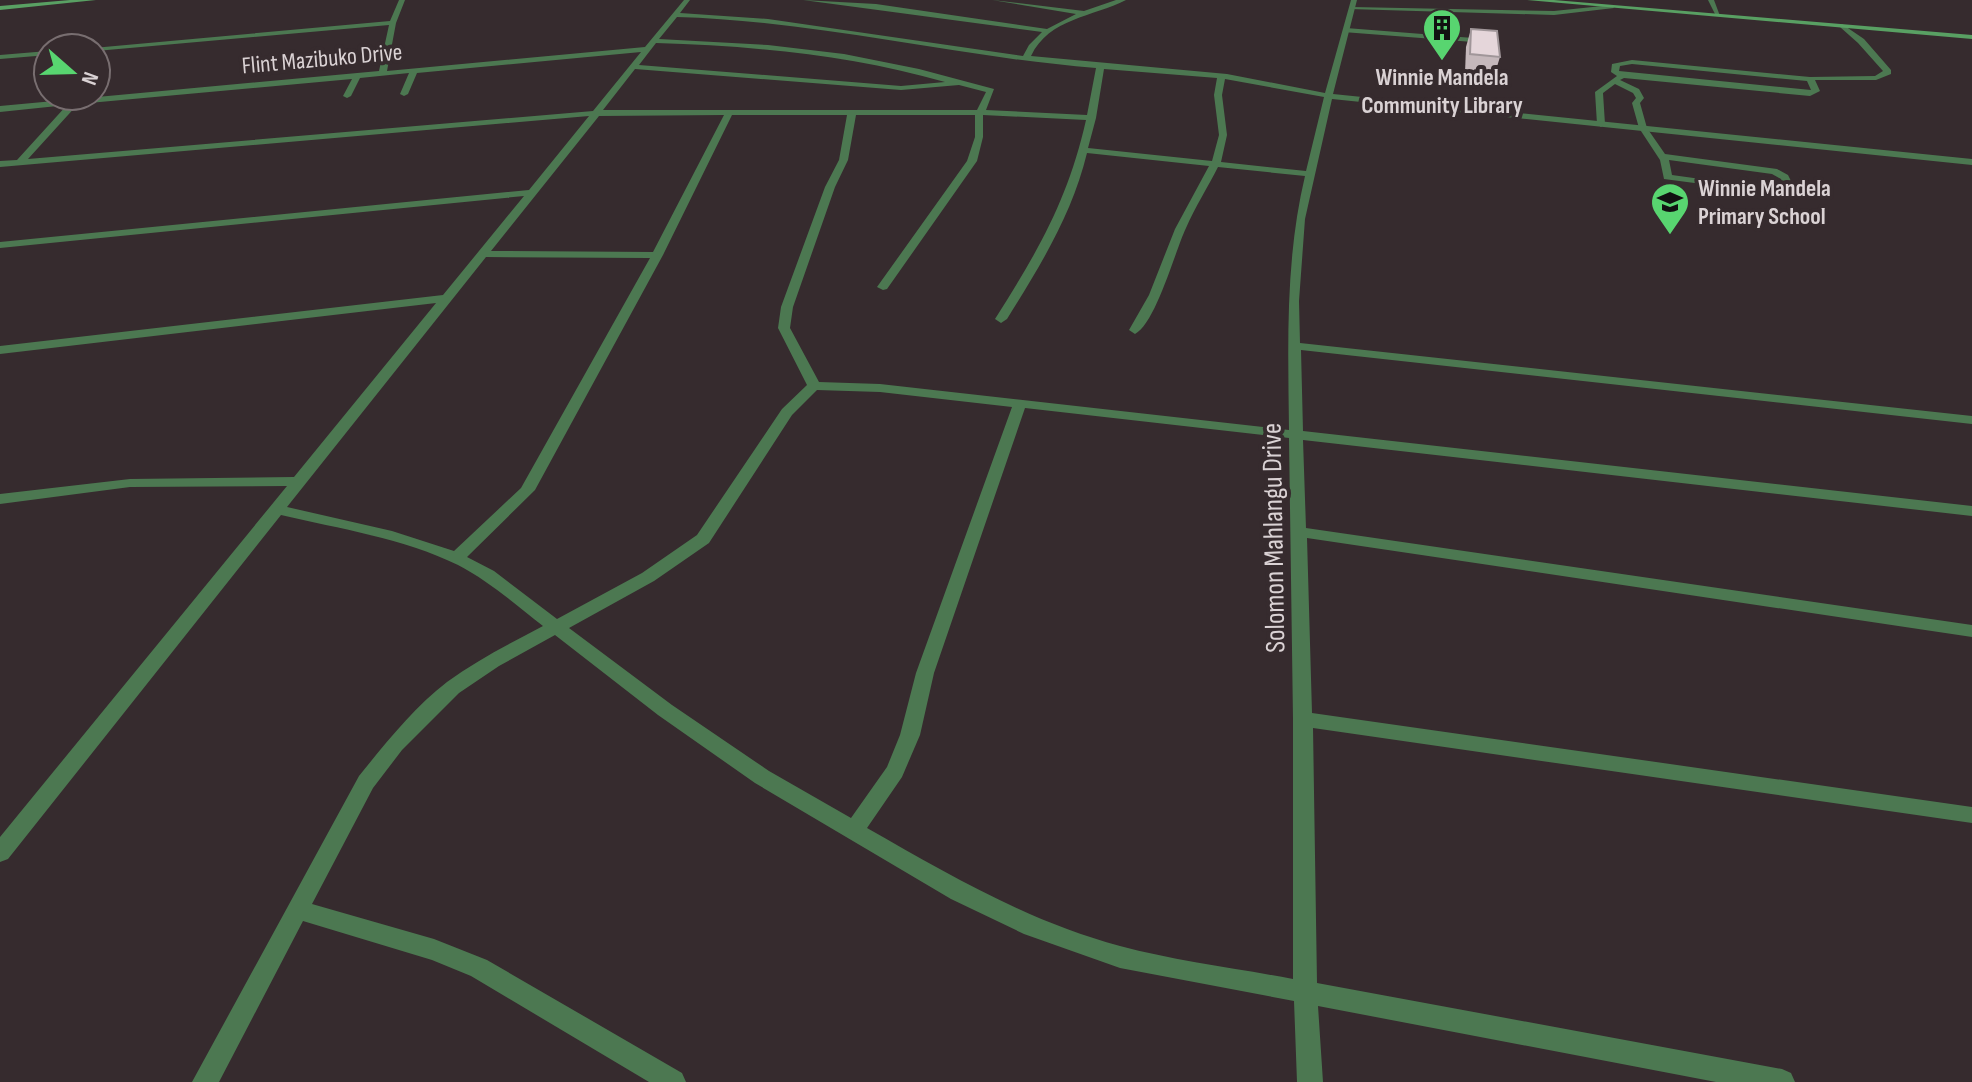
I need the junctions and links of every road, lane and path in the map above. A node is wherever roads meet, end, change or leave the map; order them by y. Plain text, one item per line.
1 (93, 0) edge
2 (402, 0) edge
3 (687, 0) edge
4 (806, 0) edge
5 (995, 0) edge
6 (1123, 0) edge
7 (1530, 0) edge
8 (1711, 0) edge
9 (1573, 2) edge
10 (1353, 4) edge
11 (1612, 7) junction
12 (0, 8) edge
13 (1088, 13) junction
14 (675, 15) junction
15 (1718, 15) junction
16 (393, 23) junction
17 (1842, 26) junction
18 (1346, 30) junction
19 (1049, 31) junction
20 (1972, 37) edge
21 (1486, 41) edge
22 (651, 45) junction
23 (112, 48) edge
24 (32, 54) edge
25 (0, 57) edge
26 (1026, 58) junction
27 (633, 67) junction
28 (1100, 67) junction
29 (414, 70) junction
30 (383, 73) junction
31 (358, 75) junction
32 (1221, 77) junction
33 (1619, 78) junction
34 (1810, 79) junction
35 (959, 83) junction
36 (404, 94) dead end
37 (347, 96) dead end
38 (1328, 96) junction
39 (112, 98) edge
40 (32, 106) edge
41 (0, 109) edge
42 (730, 111) junction
43 (66, 112) edge
44 (852, 112) junction
45 (596, 113) junction
46 (979, 114) junction
47 (1092, 118) junction
48 (1601, 124) junction
49 (1643, 128) junction
50 (1083, 150) junction
51 (1663, 156) junction
52 (1972, 162) edge
53 (19, 163) junction
54 (1216, 163) junction
55 (0, 164) edge
56 (1309, 174) junction
57 (534, 192) junction
58 (0, 245) edge
59 (481, 254) junction
60 (657, 255) junction
61 (883, 287) dead end
62 (446, 298) junction
63 (1001, 319) dead end
64 (1135, 330) dead end
65 (1295, 346) junction
66 (0, 350) edge
67 (814, 386) junction
68 (1019, 406) junction
69 (1972, 420) edge
70 (1298, 435) junction
71 (300, 481) junction
72 (0, 499) edge
73 (278, 510) junction
74 (1972, 511) edge
75 (1298, 532) junction
76 (458, 556) junction
77 (556, 627) junction
78 (1972, 631) edge
79 (1303, 719) junction
80 (1972, 815) edge
81 (854, 830) junction
82 (0, 853) edge
83 (297, 909) junction
84 (1305, 991) junction
85 (205, 1082) edge
86 (673, 1082) edge
87 (1310, 1082) edge
88 (1782, 1082) edge

1 - 12 street
2 - 16 street
3 - 14 street
4 - 19 street
5 - 13 street
6 - 13 street
7 - 9 street
8 - 15 street
9 - 11 street
10 - 11 street
10 - 18 street, Solomon Mahlangu Drive
11 - 15 street
13 - 19 street
14 - 22 street
14 - 26 street
15 - 17 street
16 - 23 street
16 - 30 street
17 - 20 street
17 - 34 street
18 - 21 street
18 - 38 street, Solomon Mahlangu Drive
19 - 26 street
22 - 27 street
22 - 29 street, Flint Mazibuko Drive
22 - 35 street, Flint Mazibuko Drive
24 - 25 street
26 - 28 street
27 - 35 street
27 - 45 street
28 - 32 street
28 - 47 street
29 - 30 street, Flint Mazibuko Drive
29 - 36 street
30 - 31 street, Flint Mazibuko Drive
31 - 37 street
31 - 39 street, Flint Mazibuko Drive
32 - 38 street
32 - 54 street
33 - 34 street
33 - 34 street
33 - 48 street
33 - 49 street
35 - 46 street, Flint Mazibuko Drive
38 - 48 street
38 - 56 street, Solomon Mahlangu Drive
40 - 41 street, Flint Mazibuko Drive
42 - 44 street
42 - 45 street
42 - 60 street
43 - 53 street
44 - 46 street
44 - 67 street
45 - 53 street
45 - 57 street
46 - 47 street
46 - 61 street
47 - 50 street
48 - 49 street
49 - 51 street
49 - 52 street
50 - 54 street
50 - 63 street
51 - 51 street
53 - 55 street
54 - 56 street
54 - 64 street
56 - 65 street, Solomon Mahlangu Drive
57 - 58 street
57 - 59 street
59 - 60 street
59 - 62 street
60 - 76 street
62 - 66 street
62 - 71 street
65 - 69 street
65 - 70 street, Solomon Mahlangu Drive
67 - 68 street
67 - 77 street
68 - 70 street
68 - 81 street
70 - 74 street
70 - 75 street, Solomon Mahlangu Drive
71 - 72 street
71 - 73 street
73 - 76 street
73 - 82 street
75 - 78 street
75 - 79 street, Solomon Mahlangu Drive
76 - 77 street
77 - 81 street
77 - 83 street
79 - 80 street
79 - 84 street, Solomon Mahlangu Drive
81 - 84 street
83 - 85 street
83 - 86 street
84 - 87 street, Solomon Mahlangu Drive
84 - 88 street

